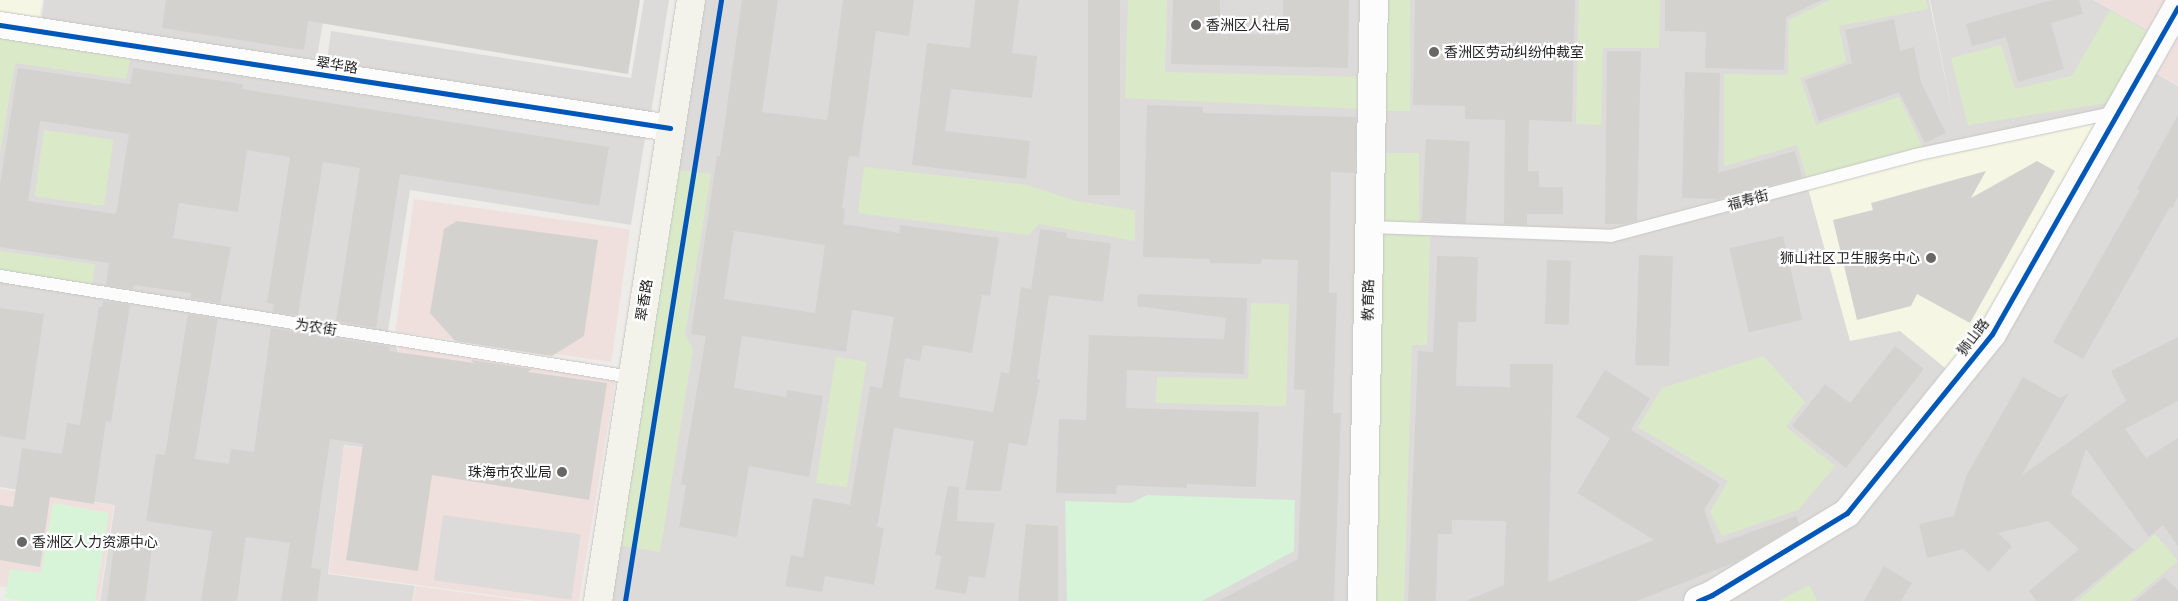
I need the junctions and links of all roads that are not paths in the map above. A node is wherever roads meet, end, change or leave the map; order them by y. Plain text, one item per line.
1 (691, 0) edge
2 (1374, 0) edge
3 (2178, 7) edge
4 (0, 25) edge
5 (2120, 111) junction
6 (670, 128) junction
7 (1370, 227) junction
8 (0, 276) edge
9 (632, 377) junction
10 (598, 601) edge
11 (1362, 601) edge
12 (1698, 601) edge

1 - 6 main road, 翠香路
2 - 7 street, 教育路
3 - 5 street, 狮山路
4 - 6 street, 翠华路
5 - 7 lane, 福寿街
5 - 12 street, 狮山路
6 - 9 main road, 翠香路
7 - 11 street, 教育路
8 - 9 lane, 为农街
9 - 10 main road, 翠香路

